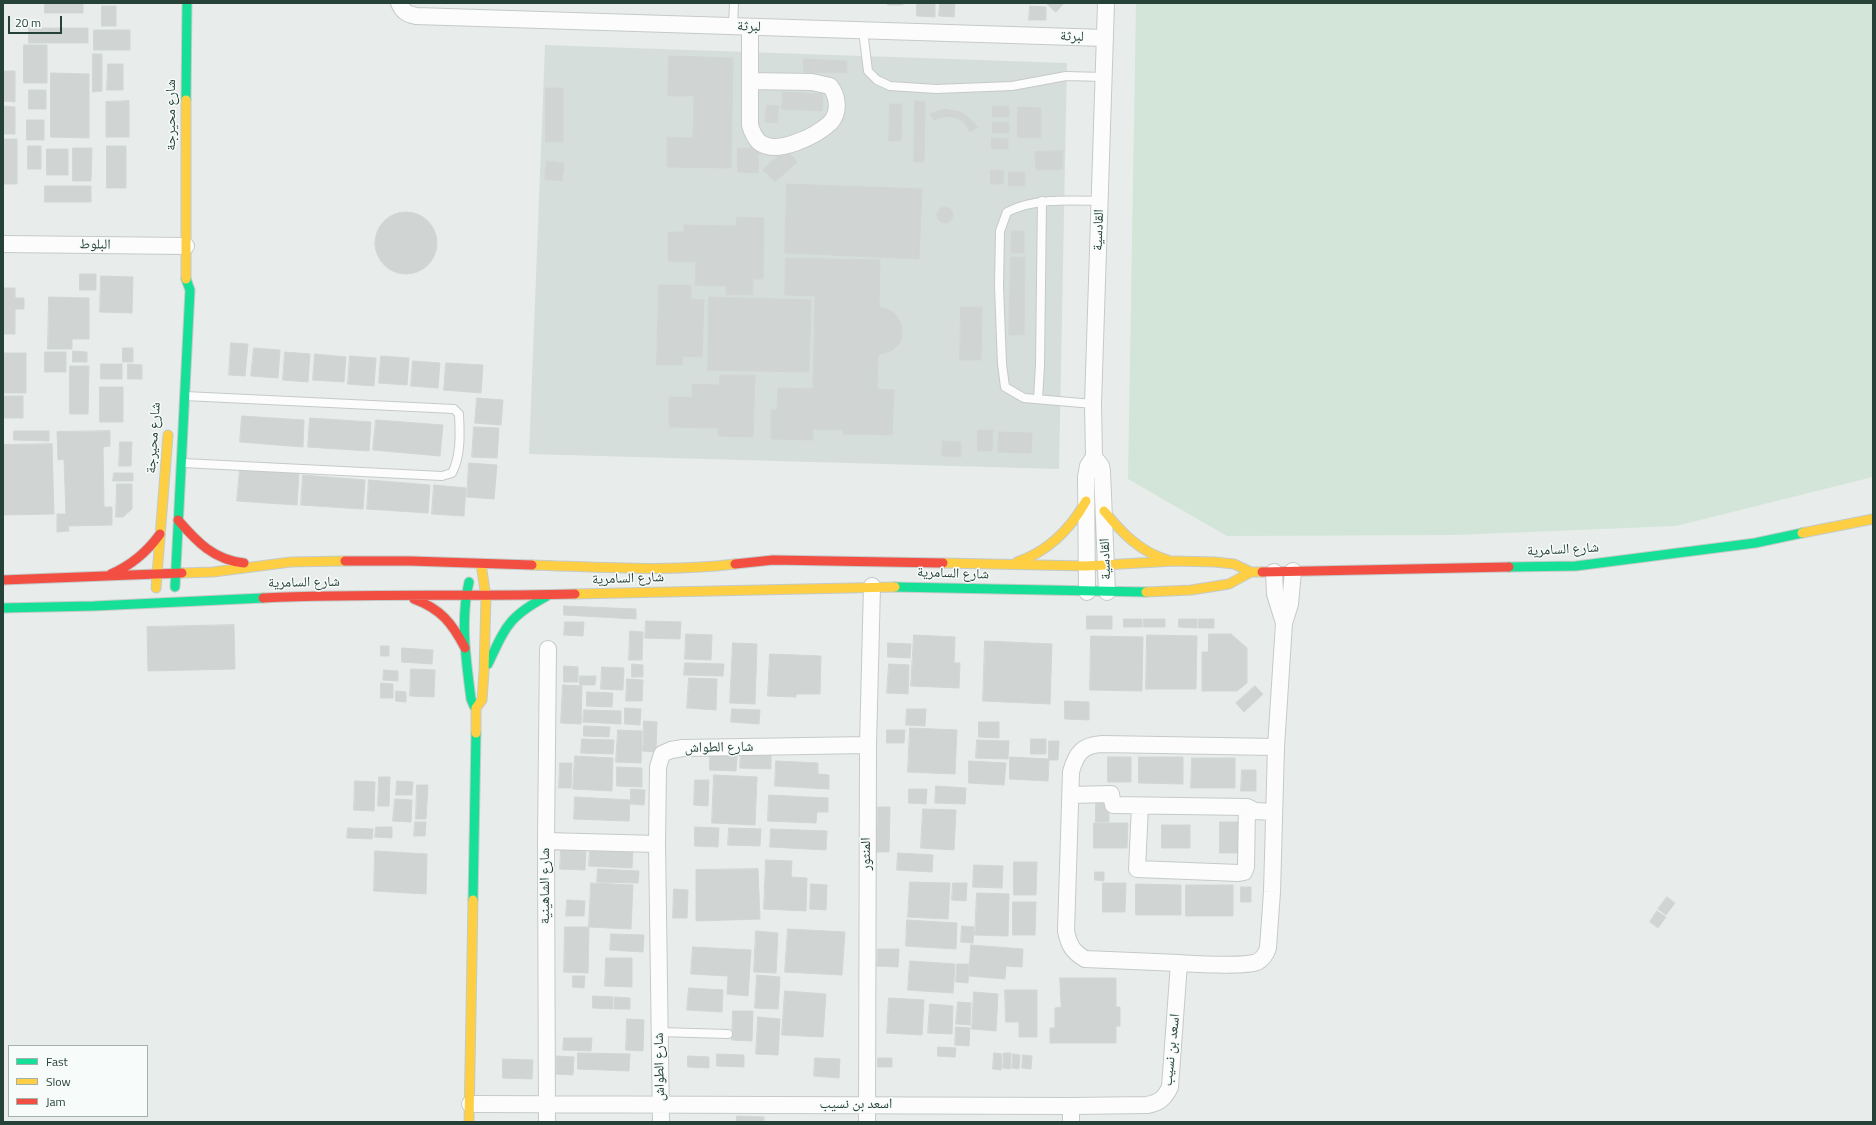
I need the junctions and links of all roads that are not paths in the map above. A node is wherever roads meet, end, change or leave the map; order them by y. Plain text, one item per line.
1 (186, 3) edge
2 (398, 3) edge
3 (734, 3) edge
4 (1106, 3) edge
5 (733, 26) junction
6 (750, 27) junction
7 (863, 31) junction
8 (1105, 38) junction
9 (1104, 77) junction
10 (750, 82) junction
11 (1042, 201) junction
12 (1100, 201) junction
13 (3, 244) edge
14 (186, 246) junction
15 (185, 276) junction
16 (179, 287) dead end
17 (184, 396) junction
18 (1038, 399) junction
19 (1093, 404) junction
20 (169, 423) dead end
21 (1094, 457) junction
22 (181, 463) junction
23 (1086, 501) junction
24 (1104, 511) junction
25 (1873, 519) edge
26 (178, 520) junction
27 (160, 534) junction
28 (1175, 561) junction
29 (291, 562) junction
30 (481, 564) junction
31 (1008, 564) junction
32 (1106, 565) junction
33 (1086, 566) junction
34 (1293, 571) junction
35 (1250, 572) junction
36 (1274, 572) junction
37 (176, 573) junction
38 (156, 574) junction
39 (104, 576) junction
40 (3, 580) edge
41 (872, 586) junction
42 (1087, 592) junction
43 (1107, 592) junction
44 (404, 595) junction
45 (547, 595) junction
46 (466, 597) junction
47 (486, 597) junction
48 (174, 602) junction
49 (155, 604) junction
50 (3, 608) edge
51 (1284, 623) junction
52 (465, 648) junction
53 (548, 649) dead end
54 (484, 672) junction
55 (476, 708) junction
56 (868, 745) junction
57 (1276, 747) junction
58 (1071, 795) junction
59 (1140, 806) junction
60 (1247, 806) junction
61 (1274, 812) junction
62 (546, 841) junction
63 (657, 844) junction
64 (1179, 964) junction
65 (659, 1032) junction
66 (728, 1034) dead end
67 (548, 1103) junction
68 (660, 1103) junction
69 (470, 1104) junction
70 (867, 1105) junction
71 (1071, 1106) junction
72 (469, 1122) edge
73 (548, 1122) edge
74 (660, 1122) edge
75 (867, 1122) edge
76 (1071, 1122) edge

1 - 14 street, شارع محيرجة
2 - 5 street, لبرثة
3 - 5 lane
4 - 8 street, القادسية
5 - 6 street, لبرثة
6 - 7 street, لبرثة
6 - 10 street
7 - 8 street, لبرثة
7 - 9 lane
8 - 9 street, القادسية
9 - 12 street, القادسية
10 - 10 street
11 - 12 lane
11 - 18 lane
11 - 18 lane
12 - 19 street, القادسية
13 - 14 street, البلوط
14 - 15 street, شارع محيرجة
15 - 16 street, شارع محيرجة
15 - 17 street, شارع محيرجة
17 - 22 street, شارع محيرجة
17 - 22 lane
18 - 19 lane
19 - 21 street, القادسية
20 - 27 street, شارع محيرجة
21 - 23 street, القادسية
21 - 24 street, القادسية
22 - 26 street, شارع محيرجة
23 - 31 street
23 - 33 street, القادسية
24 - 28 street
24 - 32 street, القادسية
25 - 34 street, شارع السامرية
26 - 29 street
26 - 37 street, شارع محيرجة
27 - 38 street, شارع محيرجة
27 - 39 street
28 - 32 street, شارع السامرية
28 - 35 street, شارع السامرية
29 - 30 street, شارع السامرية
29 - 37 street, شارع السامرية
30 - 31 street, شارع السامرية
30 - 46 street
30 - 47 street
31 - 33 street, شارع السامرية
32 - 33 street, شارع السامرية
32 - 43 street, القادسية
33 - 42 street, القادسية
34 - 36 street, شارع السامرية
34 - 51 street
35 - 36 street, شارع السامرية
35 - 43 street, شارع السامرية
36 - 51 street
37 - 38 street, شارع السامرية
37 - 48 street, شارع محيرجة
38 - 39 street, شارع السامرية
38 - 49 street, شارع محيرجة
39 - 40 street, شارع السامرية
41 - 42 street, شارع السامرية
41 - 45 street, شارع السامرية
41 - 56 street, المنثور
42 - 43 street, شارع السامرية
44 - 46 street, شارع السامرية
44 - 48 street, شارع السامرية
44 - 52 street
45 - 47 street, شارع السامرية
45 - 54 street
46 - 47 street, شارع السامرية
46 - 52 street
47 - 54 street
48 - 49 street, شارع السامرية
49 - 50 street, شارع السامرية
51 - 57 street
52 - 55 street
53 - 62 street, شارع الشاهينية
54 - 55 street
55 - 69 street
56 - 63 street, شارع الطواش
56 - 70 street, المنثور
57 - 58 street
57 - 61 street
58 - 59 street
58 - 64 street
59 - 60 street
59 - 60 street
60 - 61 street
61 - 64 street
62 - 63 street
62 - 67 street, شارع الشاهينية
63 - 65 street, شارع الطواش
64 - 71 street, اسعد بن نسيب
65 - 66 lane
65 - 68 street, شارع الطواش
67 - 68 street, اسعد بن نسيب
67 - 69 street, اسعد بن نسيب
67 - 73 street, شارع الشاهينية
68 - 70 street, اسعد بن نسيب
68 - 74 street, شارع الطواش
69 - 72 street
70 - 71 street, اسعد بن نسيب
70 - 75 street, المنثور
71 - 76 street

